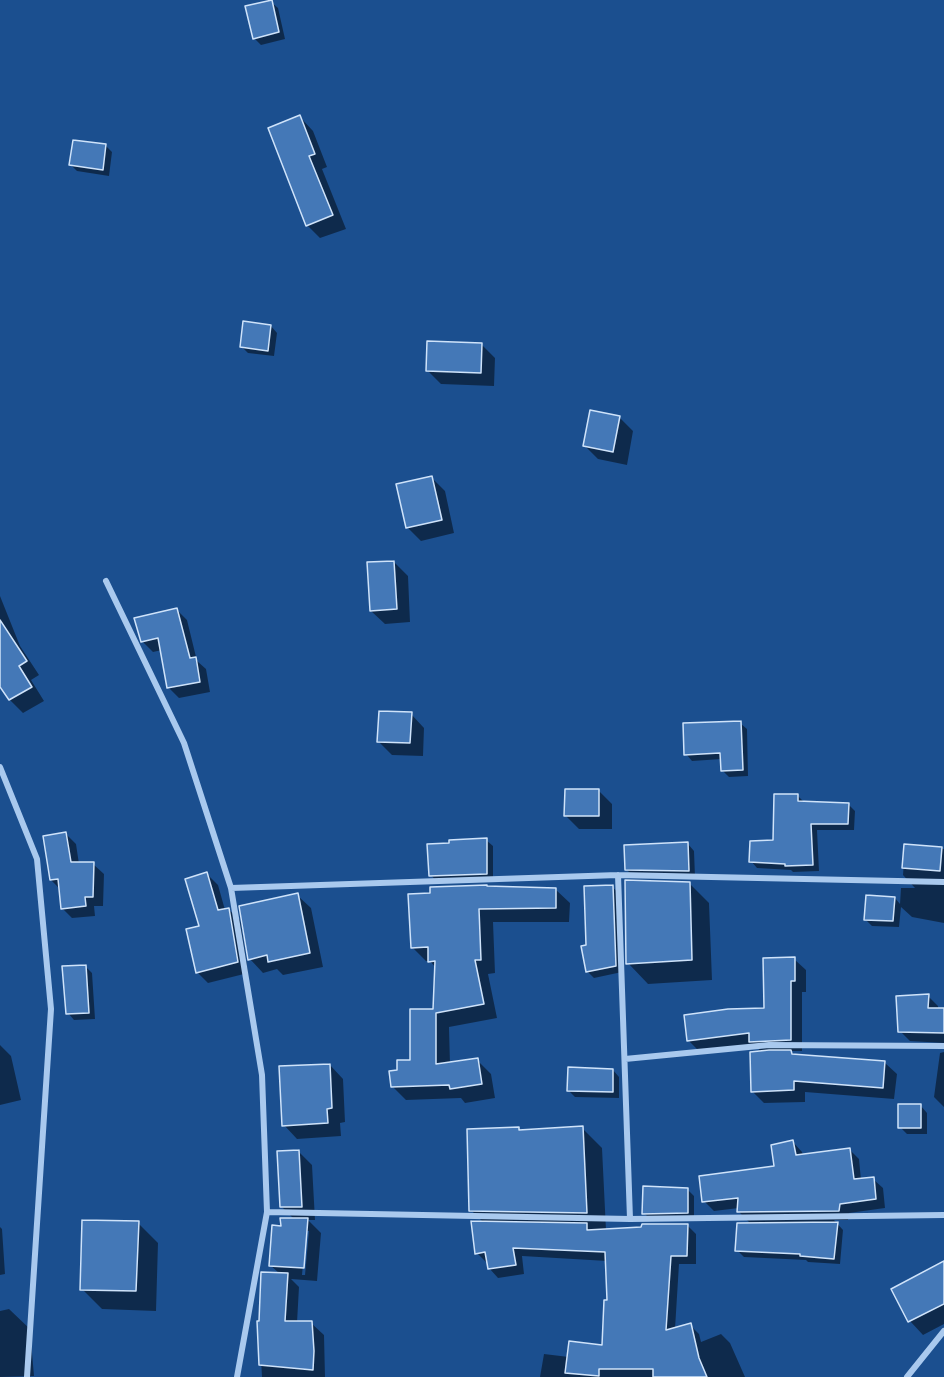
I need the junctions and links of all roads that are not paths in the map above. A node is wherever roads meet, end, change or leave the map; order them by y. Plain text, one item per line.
1 (106, 580) dead end
2 (0, 767) edge
3 (618, 875) junction
4 (944, 882) edge
5 (231, 888) junction
6 (944, 1046) edge
7 (625, 1059) junction
8 (267, 1212) junction
9 (944, 1215) edge
10 (630, 1219) junction
11 (944, 1331) edge
12 (27, 1377) edge
13 (237, 1377) edge
14 (907, 1377) edge

1 - 5 street
2 - 12 street
3 - 4 street
3 - 5 street
3 - 7 street
5 - 8 street
6 - 7 street
7 - 10 street
8 - 10 street
8 - 13 street
9 - 10 street
11 - 14 street

